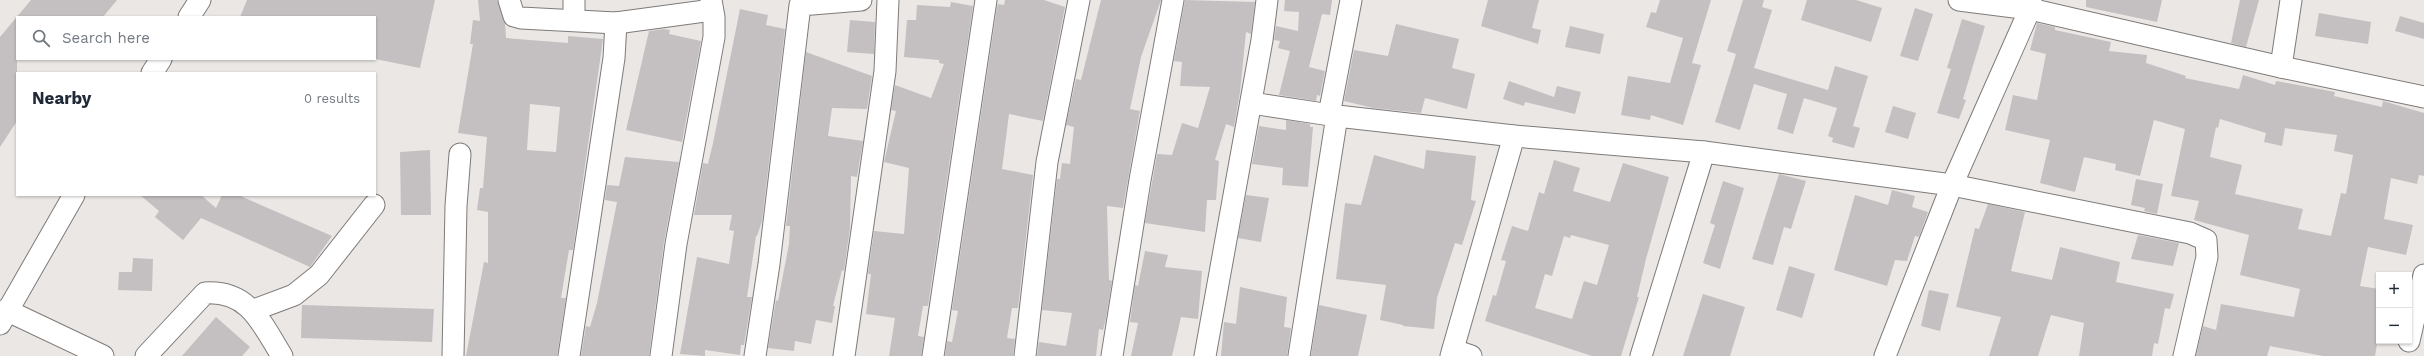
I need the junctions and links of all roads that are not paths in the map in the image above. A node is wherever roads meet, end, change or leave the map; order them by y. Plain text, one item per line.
1 (200, 0) edge
2 (509, 0) edge
3 (861, 0) edge
4 (888, 0) edge
5 (986, 0) edge
6 (1080, 0) edge
7 (1173, 0) edge
8 (1266, 0) edge
9 (1351, 0) edge
10 (1959, 0) edge
11 (2291, 0) edge
12 (2030, 4) edge
13 (712, 5) edge
14 (574, 10) edge
15 (190, 16) edge
16 (616, 23) junction
17 (160, 60) edge
18 (2281, 67) junction
19 (153, 72) edge
20 (2424, 97) edge
21 (1251, 104) junction
22 (1333, 115) junction
23 (1514, 136) junction
24 (1704, 152) junction
25 (460, 154) dead end
26 (1952, 185) junction
27 (73, 196) edge
28 (374, 205) dead end
29 (2424, 276) edge
30 (254, 310) junction
31 (3, 317) edge
32 (2412, 328) edge
33 (2408, 344) edge
34 (1458, 354) edge
35 (103, 356) edge
36 (146, 356) edge
37 (282, 356) edge
38 (453, 356) edge
39 (569, 356) edge
40 (661, 356) edge
41 (755, 356) edge
42 (844, 356) edge
43 (933, 356) edge
44 (1025, 356) edge
45 (1112, 356) edge
46 (1205, 356) edge
47 (1299, 356) edge
48 (1641, 356) edge
49 (1885, 356) edge
50 (2184, 356) edge
51 (2405, 356) edge

1 - 15 street
2 - 14 street
3 - 41 street
4 - 42 street
5 - 43 street
6 - 44 street
7 - 45 street
8 - 21 street
9 - 22 street
10 - 12 street
11 - 18 street
12 - 18 street
12 - 26 street
13 - 16 street
13 - 40 street
14 - 16 street
16 - 39 street
17 - 19 street
18 - 20 street
21 - 22 street
21 - 46 street
22 - 23 street
22 - 47 street
23 - 24 street
23 - 34 street
24 - 26 street
24 - 48 street
25 - 38 street
26 - 49 street
26 - 50 street
27 - 31 street
28 - 30 street
29 - 32 street
30 - 36 street
30 - 37 street
31 - 35 street
33 - 51 street

